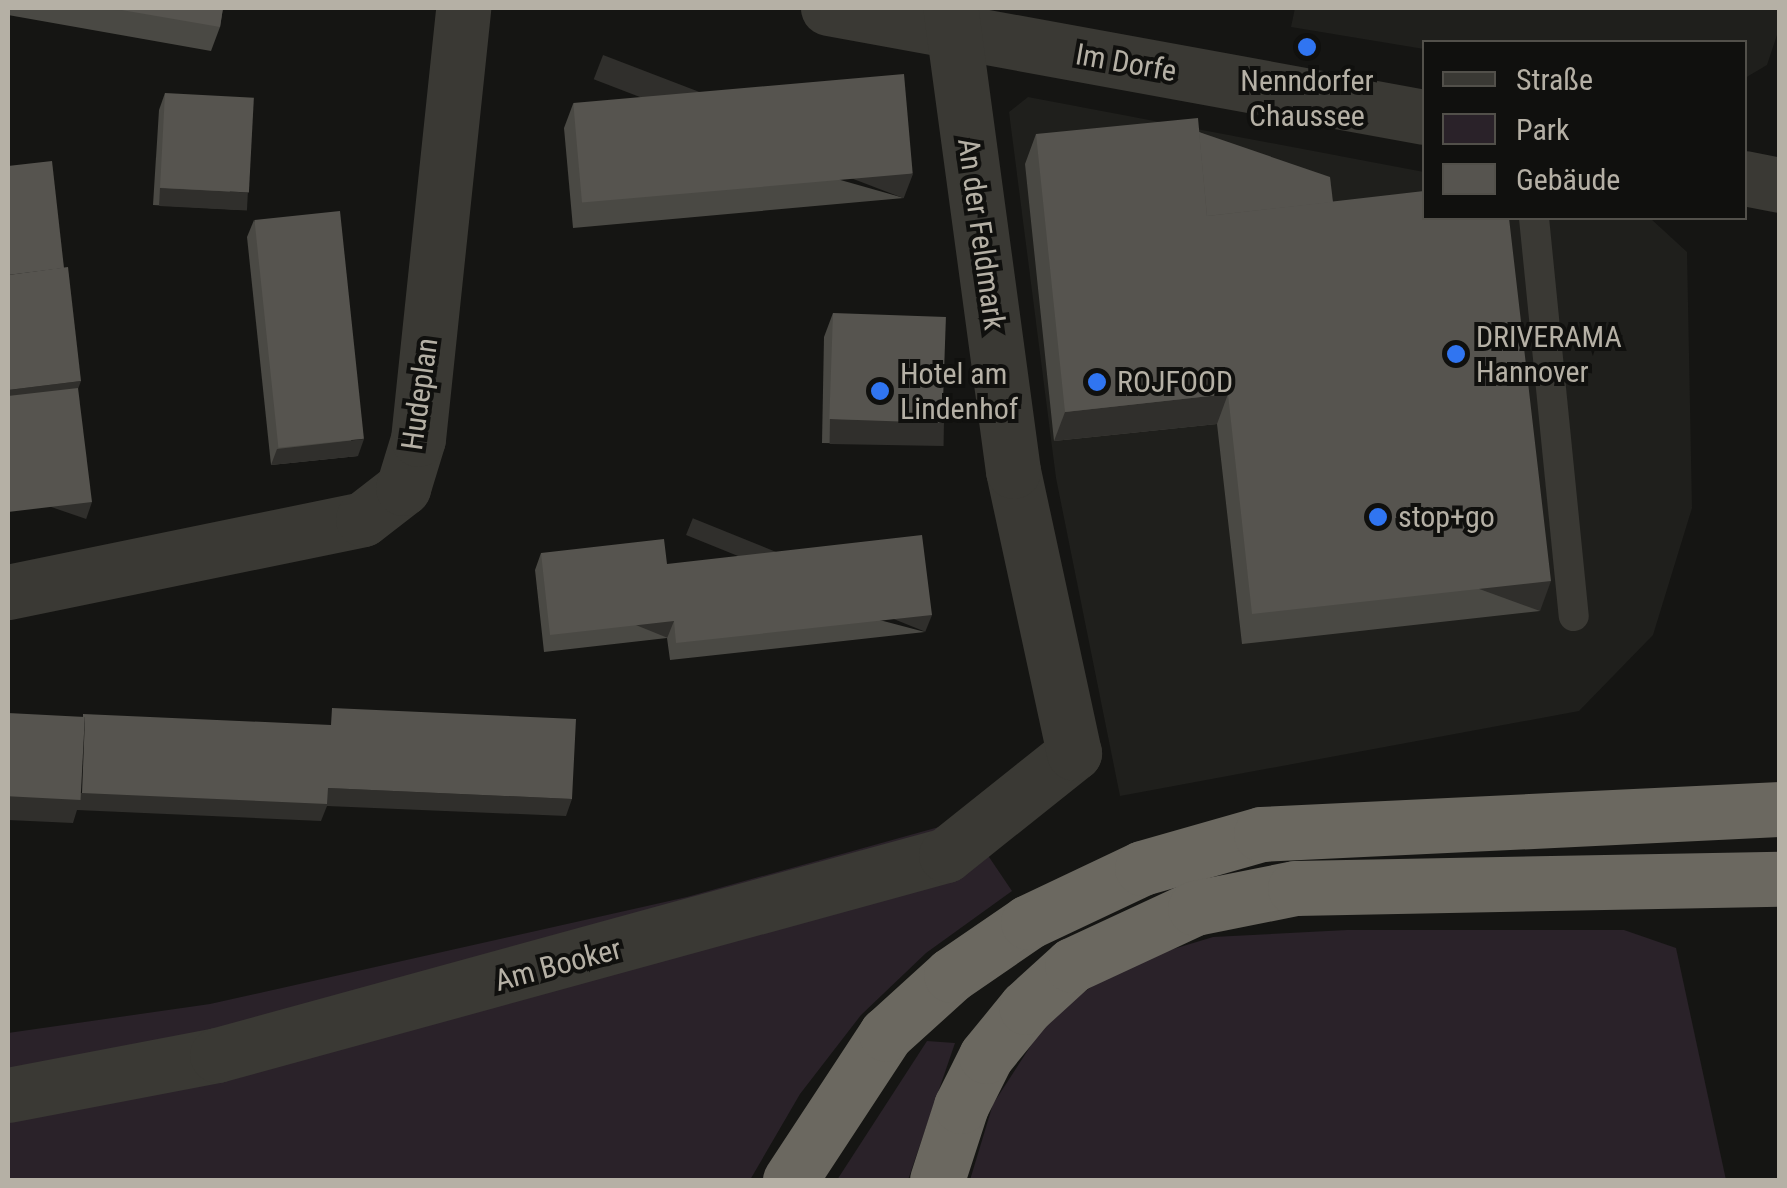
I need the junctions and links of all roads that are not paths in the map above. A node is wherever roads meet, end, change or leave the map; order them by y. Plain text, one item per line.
1 (463, 8) edge
2 (828, 8) edge
3 (952, 19) edge
4 (1422, 117) edge
5 (1747, 179) edge
6 (1780, 185) edge
7 (1534, 220) edge
8 (8, 592) edge
9 (1574, 616) dead end
10 (1074, 753) joint
11 (1780, 809) edge
12 (1780, 879) edge
13 (8, 1096) edge
14 (790, 1180) edge
15 (938, 1180) edge

1 - 8 street, Hudeplan
2 - 3 street, Im Dorfe
3 - 4 street, Im Dorfe
3 - 10 street, An der Feldmark
5 - 6 street
7 - 9 lane
10 - 13 street, Am Booker
11 - 14 highway
12 - 15 highway

